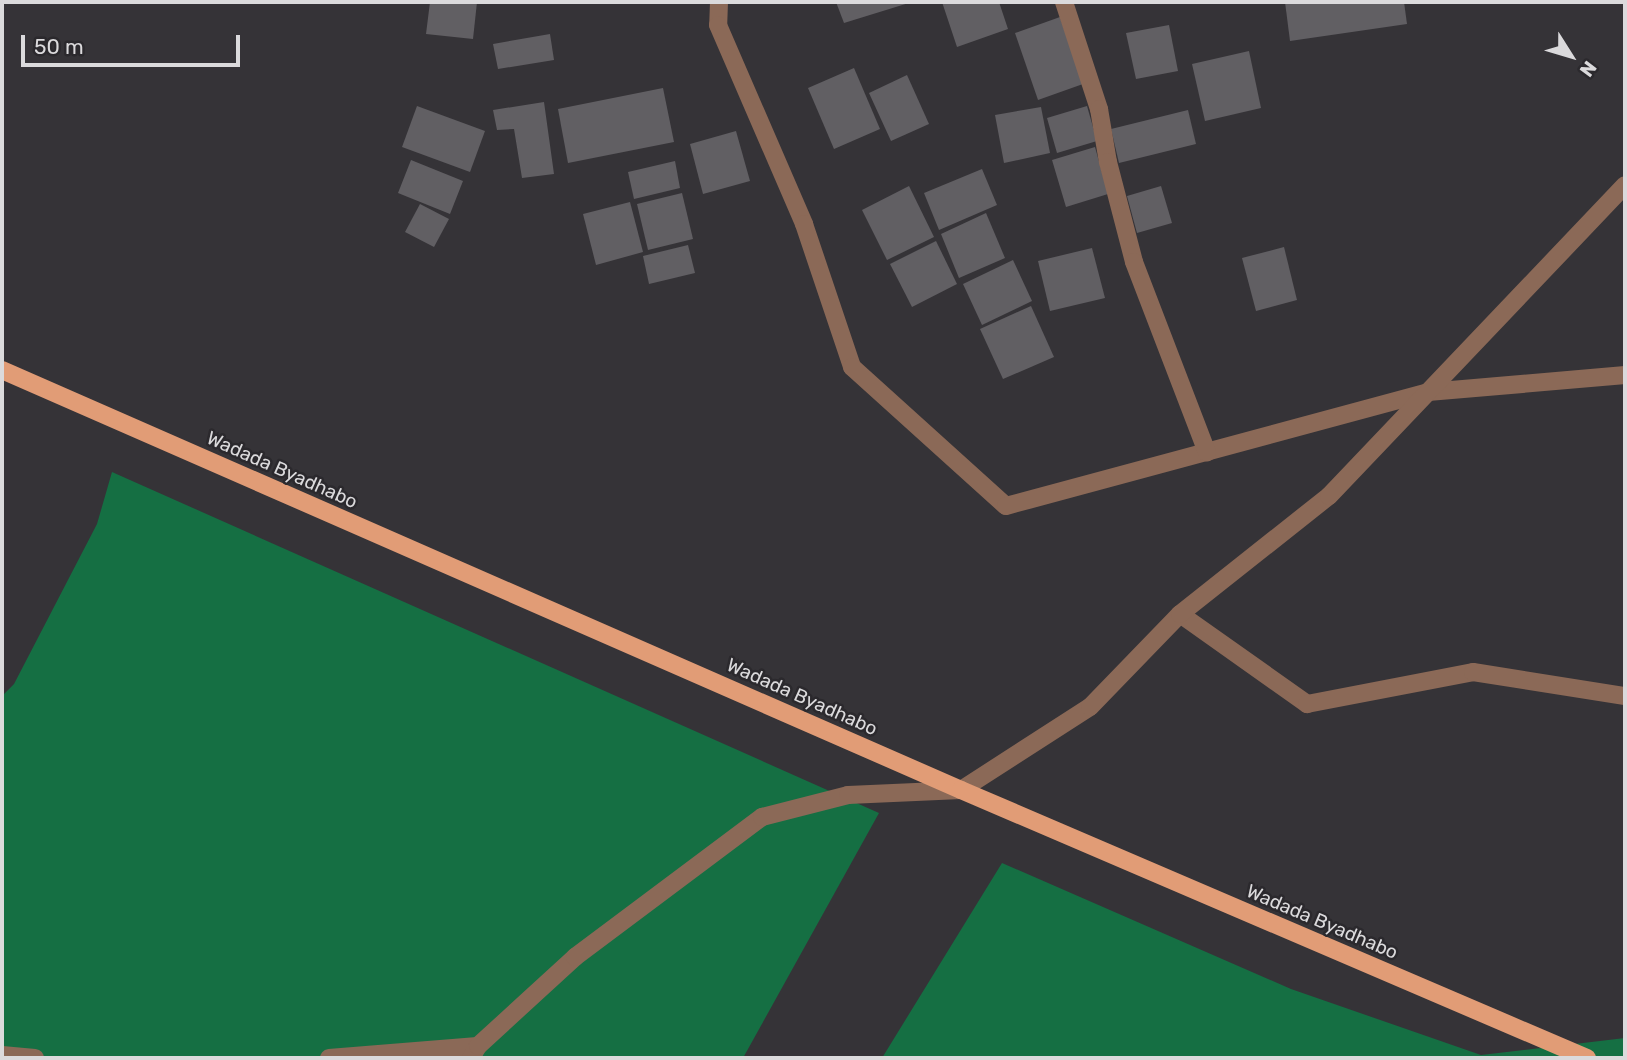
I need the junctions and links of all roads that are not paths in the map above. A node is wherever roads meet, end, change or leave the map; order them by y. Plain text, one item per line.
1 (719, 2) edge
2 (1063, 2) edge
3 (1625, 185) edge
4 (2, 370) edge
5 (1625, 375) edge
6 (1428, 392) junction
7 (1208, 452) junction
8 (1180, 614) junction
9 (1625, 696) edge
10 (961, 790) junction
11 (475, 1052) edge
12 (2, 1055) edge
13 (35, 1058) edge
14 (329, 1058) edge
15 (1587, 1058) edge

1 - 7 street
2 - 7 street
3 - 6 street
4 - 10 main road, Wadada Byadhabo
5 - 6 street
6 - 7 street
6 - 8 street
8 - 9 street
8 - 10 street
10 - 11 street
10 - 15 main road, Wadada Byadhabo
11 - 14 street
12 - 13 street

